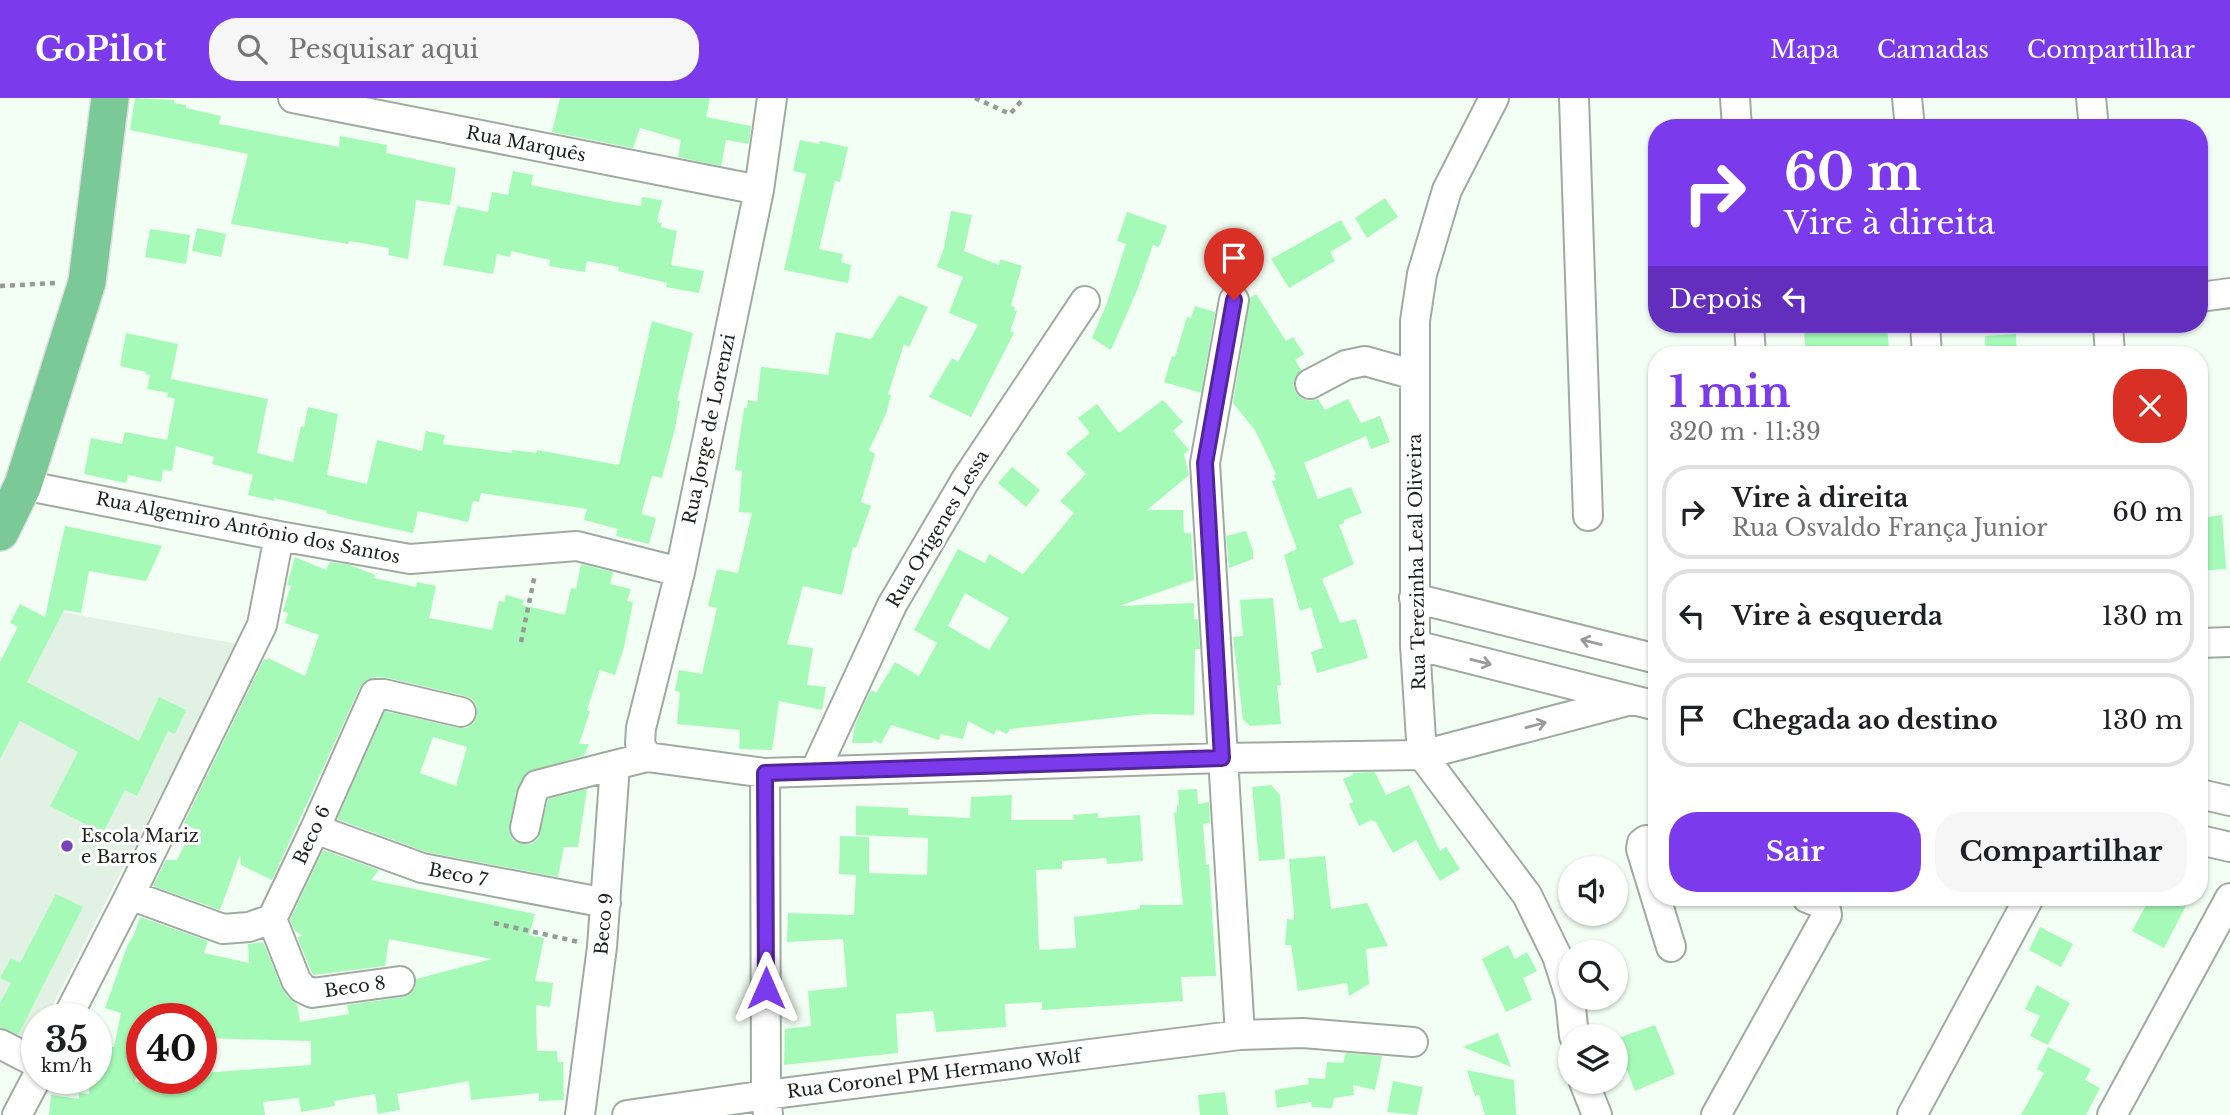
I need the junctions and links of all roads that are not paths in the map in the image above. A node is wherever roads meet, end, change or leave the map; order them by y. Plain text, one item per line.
1 (110, 98) edge
2 (293, 98) edge
3 (772, 98) edge
4 (1494, 98) edge
5 (1574, 98) edge
6 (1735, 98) edge
7 (1907, 98) edge
8 (2091, 98) edge
9 (392, 108) edge
10 (1736, 119) edge
11 (1909, 119) edge
12 (2093, 119) edge
13 (759, 190) junction
14 (2230, 293) edge
15 (2208, 296) edge
16 (1234, 300) dead end
17 (1085, 301) dead end
18 (1415, 375) junction
19 (1310, 384) dead end
20 (23, 485) junction
21 (1588, 516) dead end
22 (0, 532) edge
23 (279, 536) junction
24 (680, 572) junction
25 (1414, 598) junction
26 (2230, 642) edge
27 (2208, 643) edge
28 (1415, 645) junction
29 (1648, 657) edge
30 (1644, 703) edge
31 (461, 712) dead end
32 (1422, 755) junction
33 (647, 757) junction
34 (1222, 758) junction
35 (615, 765) junction
36 (815, 771) junction
37 (765, 773) junction
38 (2208, 796) edge
39 (2230, 801) edge
40 (525, 828) dead end
41 (315, 829) junction
42 (1648, 841) edge
43 (2208, 842) edge
44 (2230, 847) edge
45 (1648, 872) edge
46 (130, 895) junction
47 (2230, 898) edge
48 (606, 903) junction
49 (1658, 906) edge
50 (1825, 906) edge
51 (2025, 906) edge
52 (272, 919) junction
53 (1671, 947) dead end
54 (1558, 959) edge
55 (400, 981) dead end
56 (75, 1003) edge
57 (1240, 1035) junction
58 (1413, 1042) dead end
59 (0, 1044) edge
60 (21, 1055) edge
61 (28, 1094) edge
62 (1589, 1094) edge
63 (767, 1105) edge
64 (17, 1115) edge
65 (580, 1115) edge
66 (627, 1115) edge
67 (1597, 1115) edge
68 (1716, 1115) edge
69 (1912, 1115) edge
70 (2112, 1115) edge

1 - 20 main road
2 - 9 street, Rua Marquês
3 - 13 street, Rua Jorge de Lorenzi
4 - 18 street, Rua Terezinha Leal Oliveira
5 - 21 street
6 - 10 street
7 - 11 street
8 - 12 street
9 - 13 street, Rua Marquês
13 - 24 street, Rua Jorge de Lorenzi
14 - 15 street
16 - 34 street
17 - 36 street, Rua Orígenes Lessa
18 - 19 street
18 - 25 street, Rua Terezinha Leal Oliveira
20 - 22 main road
20 - 23 street, Rua Algemiro Antônio dos Santos
23 - 24 street, Rua Algemiro Antônio dos Santos
23 - 46 street
24 - 33 street, Rua Jorge de Lorenzi
25 - 28 street, Rua Terezinha Leal Oliveira
29 -> 25 street
26 - 27 street
28 -> 30 street
28 - 32 street, Rua Terezinha Leal Oliveira
32 -> 30 street
31 - 41 street, Beco 6
32 - 34 street
32 - 54 street
33 - 35 street
33 - 37 street
34 - 36 street
34 - 57 street
35 - 40 street
35 - 48 street, Beco 9
36 - 37 street
37 - 63 street
38 - 39 street
41 - 48 street, Beco 7
41 - 52 street, Beco 6
42 - 45 street
43 - 44 street
46 - 52 street
46 - 56 street
47 - 70 street
48 - 65 street, Beco 9
49 - 53 street
50 - 68 street
51 - 69 street
52 - 55 street, Beco 8
57 - 58 street, Rua Coronel PM Hermano Wolf
57 - 63 street, Rua Coronel PM Hermano Wolf
59 - 60 street
61 - 64 street
62 - 67 street
63 - 66 street, Rua Coronel PM Hermano Wolf

